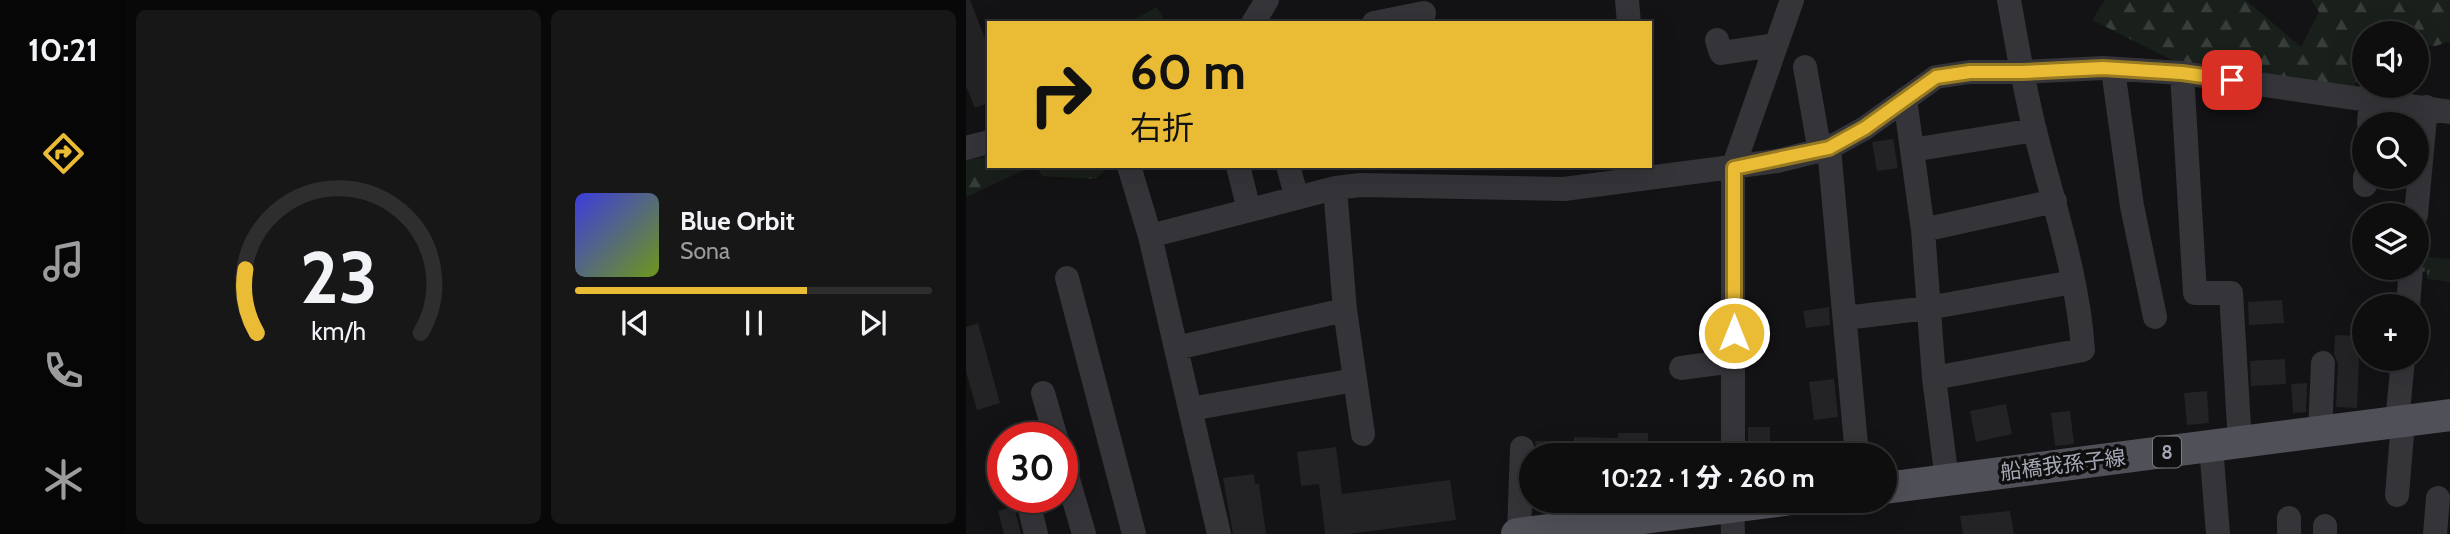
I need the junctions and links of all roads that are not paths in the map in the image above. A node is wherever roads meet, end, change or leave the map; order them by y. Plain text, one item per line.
1 (1267, 0) edge
2 (1628, 0) edge
3 (1792, 0) edge
4 (2009, 0) edge
5 (1424, 12) edge
6 (1254, 21) edge
7 (1383, 21) edge
8 (1629, 21) edge
9 (1717, 40) dead end
10 (1775, 45) junction
11 (1805, 67) dead end
12 (2113, 70) junction
13 (2023, 72) junction
14 (2182, 73) junction
15 (1905, 99) junction
16 (2371, 99) junction
17 (2438, 109) edge
18 (2370, 112) edge
19 (2035, 130) junction
20 (987, 143) edge
21 (966, 148) edge
22 (1824, 150) junction
23 (1912, 150) junction
24 (1130, 168) edge
25 (1238, 168) edge
26 (1289, 168) edge
27 (1734, 168) junction
28 (1639, 172) edge
29 (1443, 176) edge
30 (1335, 188) junction
31 (1297, 198) junction
32 (2055, 201) junction
33 (2418, 203) edge
34 (1249, 210) junction
35 (1923, 230) junction
36 (1150, 236) junction
37 (1067, 278) dead end
38 (2073, 282) junction
39 (1928, 308) junction
40 (1345, 310) junction
41 (2155, 317) dead end
42 (1844, 318) junction
43 (1176, 348) junction
44 (1734, 361) junction
45 (2323, 363) dead end
46 (1681, 368) dead end
47 (2402, 371) edge
48 (1934, 377) junction
49 (1355, 380) junction
50 (1043, 393) dead end
51 (1190, 409) junction
52 (2450, 415) edge
53 (1051, 422) edge
54 (2400, 422) junction
55 (2320, 432) junction
56 (1363, 434) dead end
57 (1733, 443) edge
58 (1856, 443) edge
59 (2226, 444) junction
60 (1947, 480) junction
61 (1897, 486) edge
62 (2397, 495) dead end
63 (2438, 498) dead end
64 (1031, 513) edge
65 (1078, 513) edge
66 (1519, 513) edge
67 (1732, 514) edge
68 (1036, 534) edge
69 (1084, 534) edge
70 (1134, 534) edge
71 (1219, 534) edge
72 (1518, 534) edge
73 (2218, 534) edge
74 (2435, 534) edge

1 - 6 street
2 - 8 street
3 - 10 street
4 - 13 street
5 - 7 street
9 - 10 street
10 - 27 street
11 - 22 street
12 - 13 street
12 - 14 street
12 - 41 street
13 - 15 street
13 - 19 street
14 - 16 street
14 - 59 street
15 - 22 street
15 - 23 street
16 - 17 street
16 - 18 street
17 - 33 street
19 - 23 street
19 - 32 street
20 - 21 street
22 - 27 street
22 - 42 street
23 - 35 street
24 - 36 street
25 - 34 street
26 - 31 street
27 - 28 street
27 - 44 street
28 - 29 street
29 - 30 street
30 - 31 street
30 - 40 street
31 - 34 street
32 - 35 street
32 - 38 street
34 - 36 street
35 - 39 street
36 - 43 street
37 - 70 street
38 - 39 street
38 - 48 street
39 - 42 street
39 - 48 street
40 - 43 street
40 - 49 street
42 - 58 street
43 - 51 street
44 - 46 street
44 - 57 street
45 - 55 street
47 - 54 street
48 - 60 street
49 - 51 street
49 - 56 street
50 - 53 street
51 - 71 street
52 - 54 main road, 船橋我孫子線 / 8
54 - 55 main road, 船橋我孫子線 / 8
54 - 62 street
55 - 59 main road, 船橋我孫子線 / 8
59 - 60 main road, 船橋我孫子線 / 8
59 - 73 street
60 - 61 main road, 船橋我孫子線 / 8
63 - 74 street
64 - 68 street
65 - 69 street
66 - 72 street
67 - 72 main road

